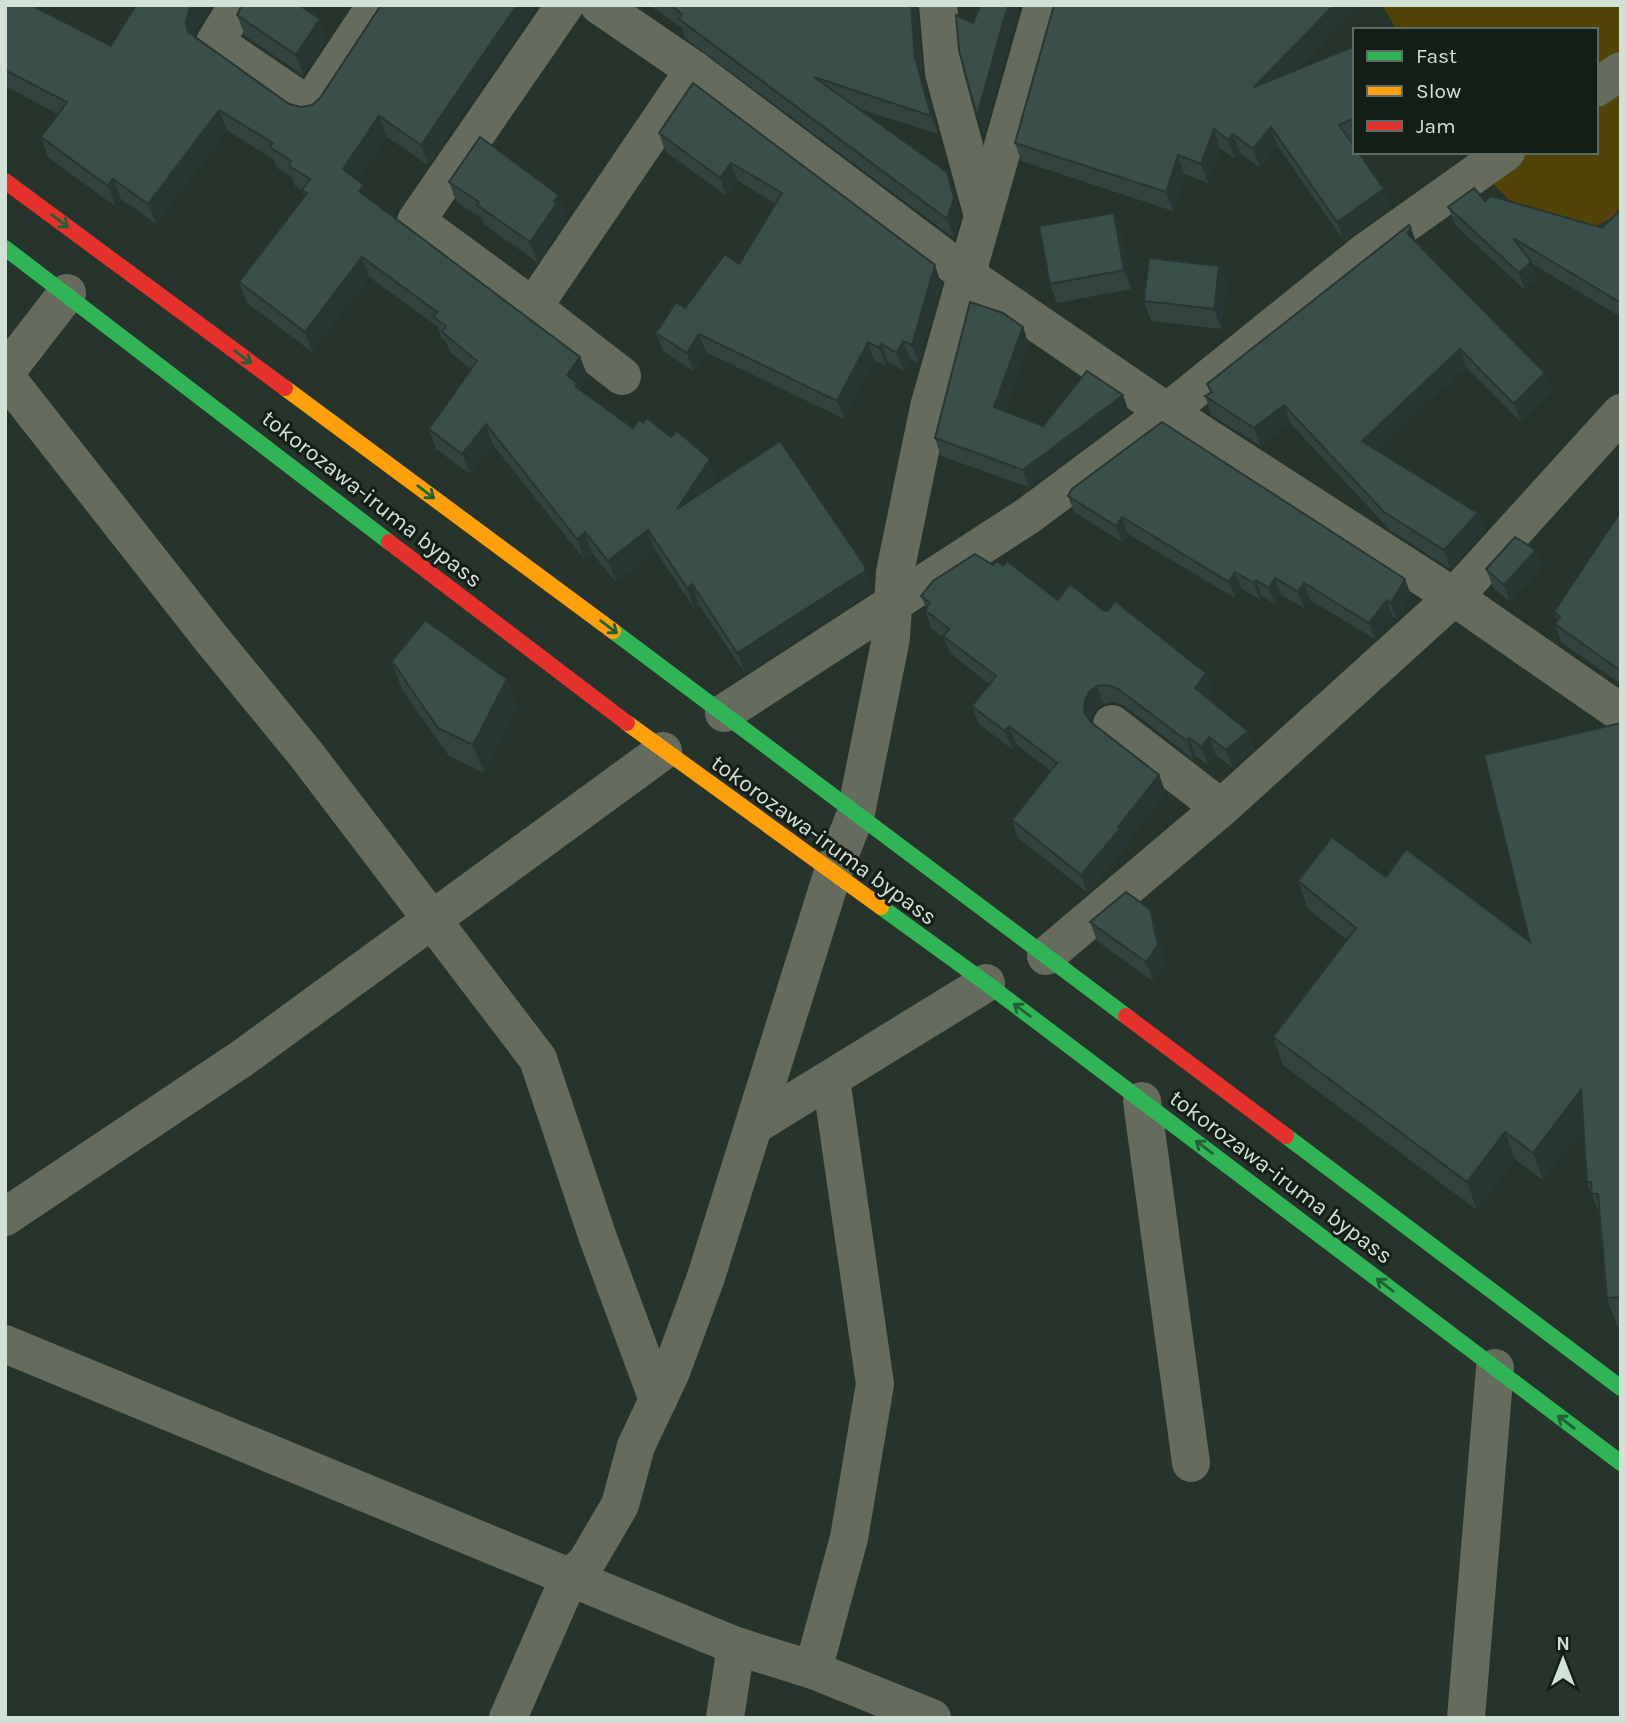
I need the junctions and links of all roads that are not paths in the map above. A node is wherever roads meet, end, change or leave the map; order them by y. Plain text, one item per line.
1 (238, 5) edge
2 (376, 5) edge
3 (565, 5) edge
4 (599, 5) edge
5 (938, 5) edge
6 (1043, 5) edge
7 (694, 70) junction
8 (1621, 71) edge
9 (1598, 87) edge
10 (1503, 154) edge
11 (5, 181) edge
12 (983, 216) junction
13 (5, 248) edge
14 (967, 275) junction
15 (67, 293) junction
16 (533, 307) junction
17 (5, 374) edge
18 (622, 376) dead end
19 (1167, 412) junction
20 (1621, 413) edge
21 (1454, 597) junction
22 (893, 603) junction
23 (724, 713) junction
24 (1621, 713) edge
25 (1112, 724) dead end
26 (663, 751) junction
27 (1221, 808) junction
28 (856, 813) junction
29 (832, 875) junction
30 (434, 919) junction
31 (1046, 956) junction
32 (986, 983) junction
33 (831, 1079) junction
34 (1142, 1101) junction
35 (755, 1125) junction
36 (5, 1217) edge
37 (5, 1344) edge
38 (1495, 1368) junction
39 (1621, 1388) edge
40 (658, 1400) junction
41 (1191, 1463) dead end
42 (1621, 1463) edge
43 (569, 1578) junction
44 (736, 1646) junction
45 (813, 1670) junction
46 (892, 1711) edge
47 (508, 1718) edge
48 (725, 1718) edge
49 (932, 1718) edge
50 (1466, 1718) edge

1 - 2 street
3 - 16 street
4 - 7 street
5 - 12 street
6 - 12 street
7 - 14 street
7 - 16 street
8 - 9 street
10 - 19 street
11 -> 23 highway, tokorozawa-iruma bypass
12 - 14 street
13 - 15 highway, tokorozawa-iruma bypass
14 - 19 street
14 - 22 street
15 - 17 street
15 - 26 highway, tokorozawa-iruma bypass
16 - 18 street
17 - 30 street
19 - 21 street
19 - 22 street
20 - 21 street
21 - 24 street
21 - 27 street
22 - 23 street
22 - 28 street
23 - 28 highway, tokorozawa-iruma bypass
25 - 27 street
26 - 29 highway, tokorozawa-iruma bypass
26 - 30 street
27 - 31 street
28 - 29 street
28 - 31 highway, tokorozawa-iruma bypass
29 - 32 highway, tokorozawa-iruma bypass
29 - 35 street
30 - 36 street
30 - 40 street
31 - 39 highway, tokorozawa-iruma bypass
32 - 33 street
34 -> 32 highway, tokorozawa-iruma bypass
33 - 35 street
33 - 45 street
38 -> 34 highway, tokorozawa-iruma bypass
34 - 41 street
35 - 40 street
37 - 43 street
42 -> 38 highway, tokorozawa-iruma bypass
38 - 50 street
40 - 43 street
43 - 44 street
43 - 47 street
44 - 45 street
44 - 48 street
45 - 46 street
46 - 49 street

